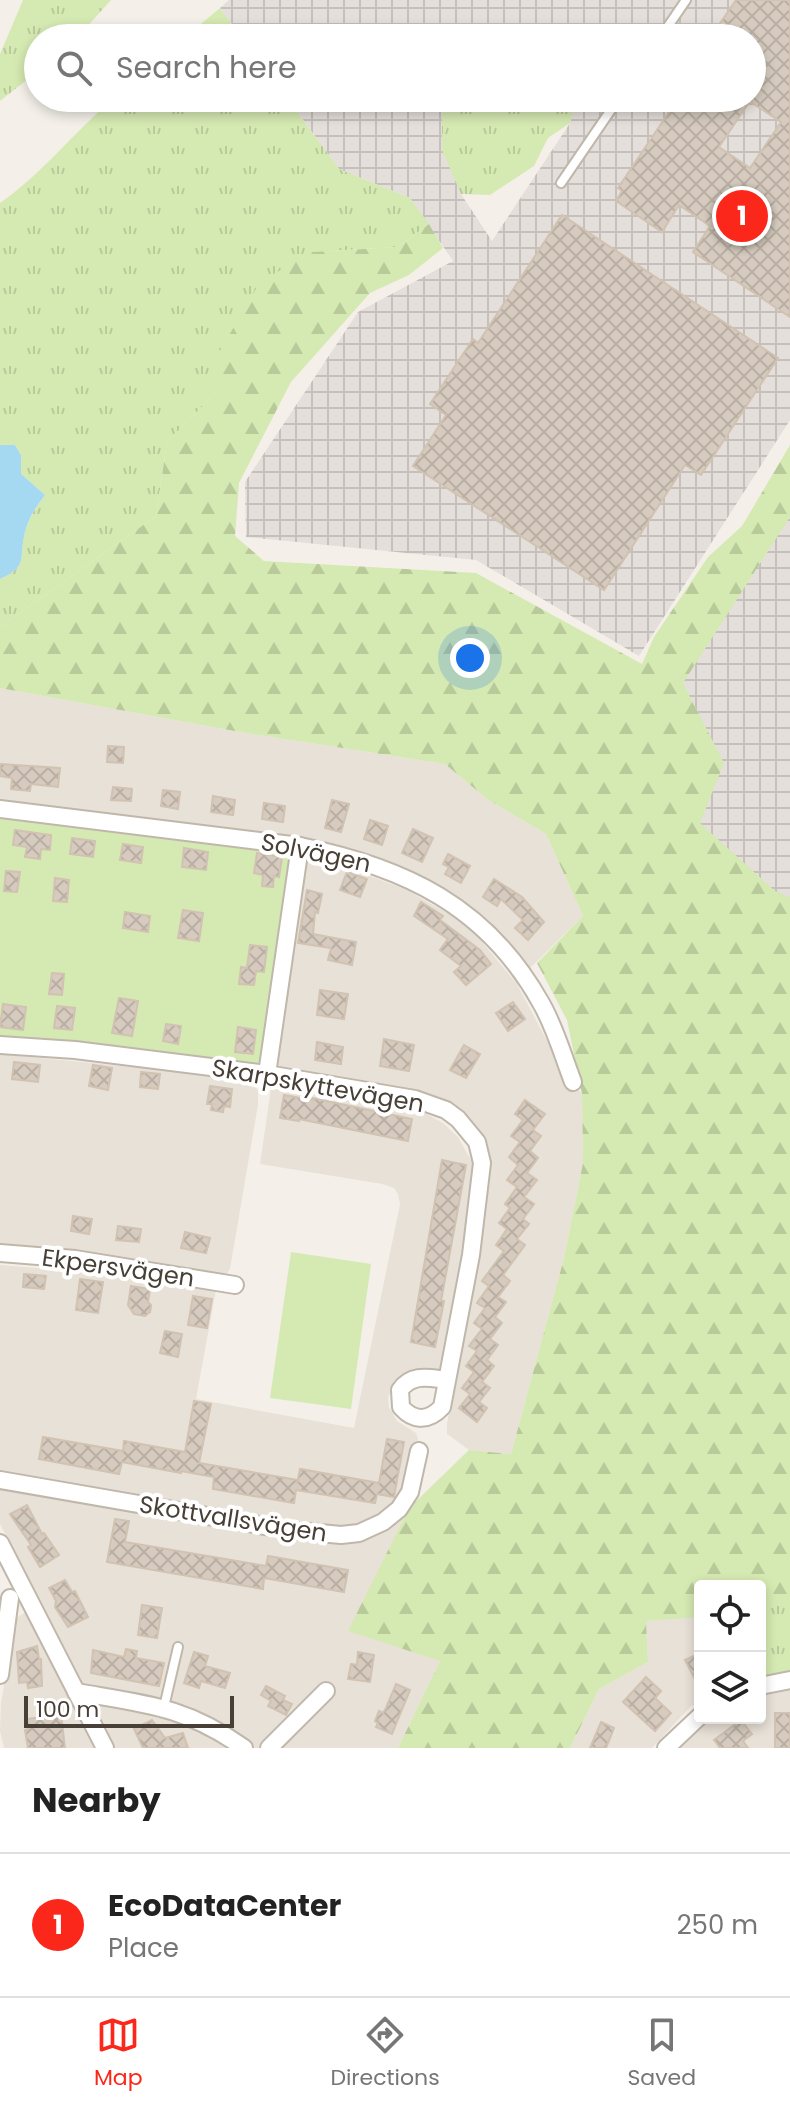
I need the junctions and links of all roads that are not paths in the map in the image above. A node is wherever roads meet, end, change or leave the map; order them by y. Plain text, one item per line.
1 (686, 0) edge
2 (670, 24) edge
3 (609, 112) edge
4 (561, 183) dead end
5 (0, 809) edge
6 (300, 846) junction
7 (0, 1045) edge
8 (267, 1074) junction
9 (573, 1082) dead end
10 (0, 1253) edge
11 (235, 1285) dead end
12 (447, 1380) dead end
13 (419, 1451) dead end
14 (0, 1480) edge
15 (0, 1543) edge
16 (27, 1596) junction
17 (5, 1599) edge
18 (178, 1647) dead end
19 (0, 1675) edge
20 (790, 1680) edge
21 (766, 1685) edge
22 (326, 1691) dead end
23 (76, 1692) junction
24 (164, 1707) junction
25 (694, 1722) edge
26 (105, 1748) edge
27 (244, 1748) edge
28 (269, 1748) edge
29 (666, 1748) edge

1 - 2 lane
3 - 4 lane
5 - 6 street, Solvägen
6 - 8 street
6 - 9 street, Solvägen
7 - 8 street, Skarpskyttevägen
8 - 12 street, Skarpskyttevägen
10 - 11 street, Ekpersvägen
13 - 14 street, Skottvallsvägen
15 - 16 street
16 - 17 street
16 - 23 street
17 - 19 street
18 - 24 lane
20 - 21 street
22 - 28 street
23 - 24 street
23 - 26 street
24 - 27 street
25 - 29 street

